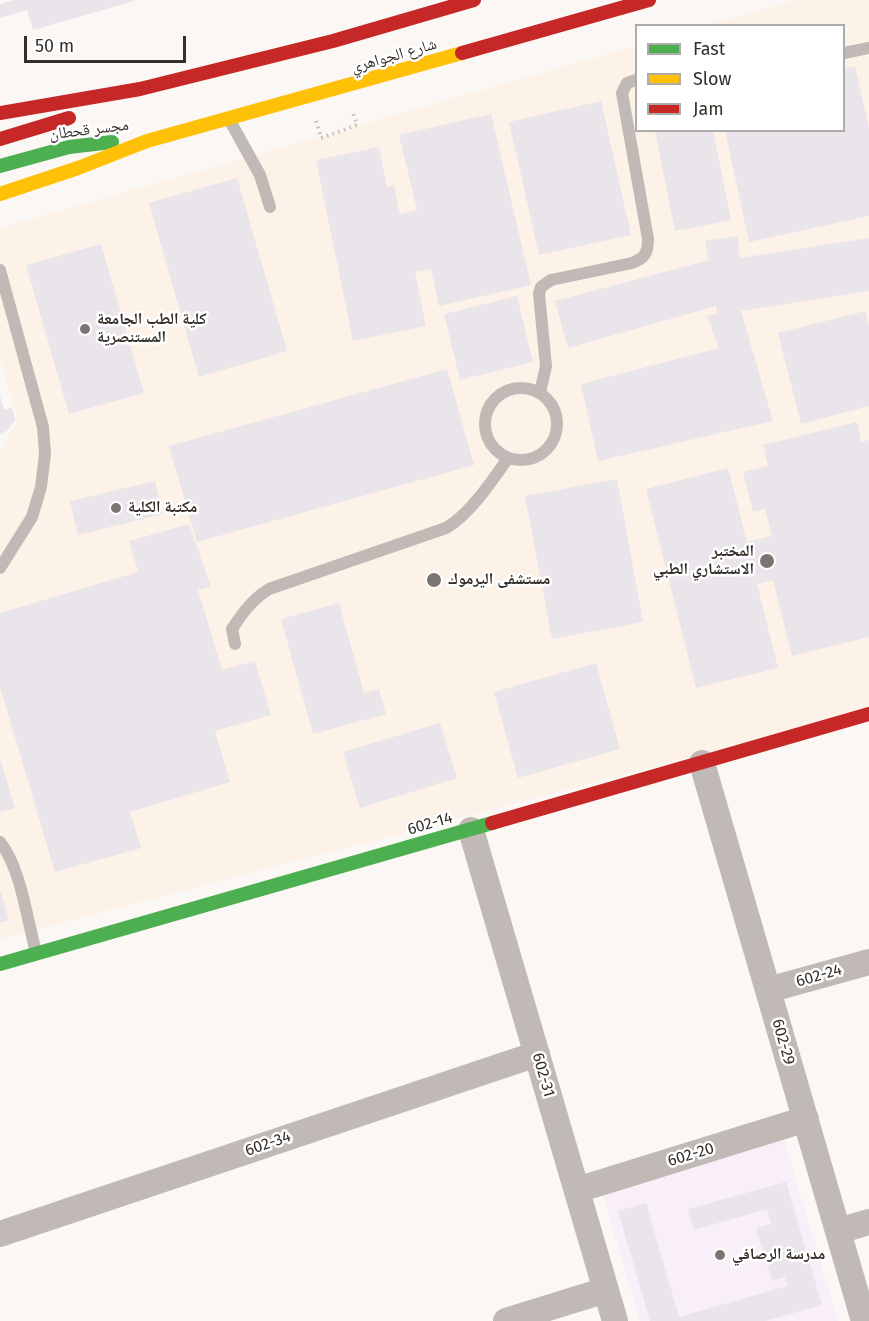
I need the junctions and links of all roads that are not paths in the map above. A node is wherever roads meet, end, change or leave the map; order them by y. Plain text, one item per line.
1 (474, 0) edge
2 (649, 0) edge
3 (441, 5) edge
4 (869, 48) edge
5 (845, 53) edge
6 (635, 80) edge
7 (140, 89) junction
8 (0, 113) edge
9 (229, 120) junction
10 (0, 139) edge
11 (147, 141) junction
12 (0, 166) edge
13 (0, 194) edge
14 (270, 207) dead end
15 (0, 270) edge
16 (540, 393) junction
17 (508, 458) junction
18 (0, 568) edge
19 (235, 644) dead end
20 (869, 714) edge
21 (702, 763) junction
22 (471, 830) junction
23 (0, 842) edge
24 (36, 954) junction
25 (869, 962) edge
26 (0, 964) edge
27 (768, 990) junction
28 (537, 1054) junction
29 (806, 1119) junction
30 (577, 1190) junction
31 (869, 1222) edge
32 (838, 1231) junction
33 (0, 1234) edge
34 (606, 1290) junction
35 (506, 1321) edge
36 (615, 1321) edge
37 (864, 1321) edge

1 - 3 main road, شارع الجواهري
2 - 9 main road, شارع الجواهري
3 - 7 main road, شارع الجواهري
4 - 5 lane
6 - 16 lane
7 - 8 main road
7 - 10 main road, مجسر قحطان
9 - 11 main road, شارع الجواهري
9 - 14 lane
11 - 12 main road, مجسر قحطان
11 - 13 main road
15 - 18 lane
16 - 17 lane
16 - 17 lane
17 - 19 lane
20 - 21 main road, 602-14
21 - 22 main road, 602-14
21 - 27 street, 602-29
22 - 24 main road, 602-14
22 - 28 street, 602-31
23 - 24 lane
24 - 26 main road, 602-14
25 - 27 street, 602-24
27 - 29 street, 602-29
28 - 30 street, 602-31
28 - 33 street, 602-34
29 - 30 street, 602-20
29 - 32 street, 602-29
30 - 34 street, 602-31
31 - 32 street
32 - 37 street, 602-29
34 - 35 street
34 - 36 street, 602-31

